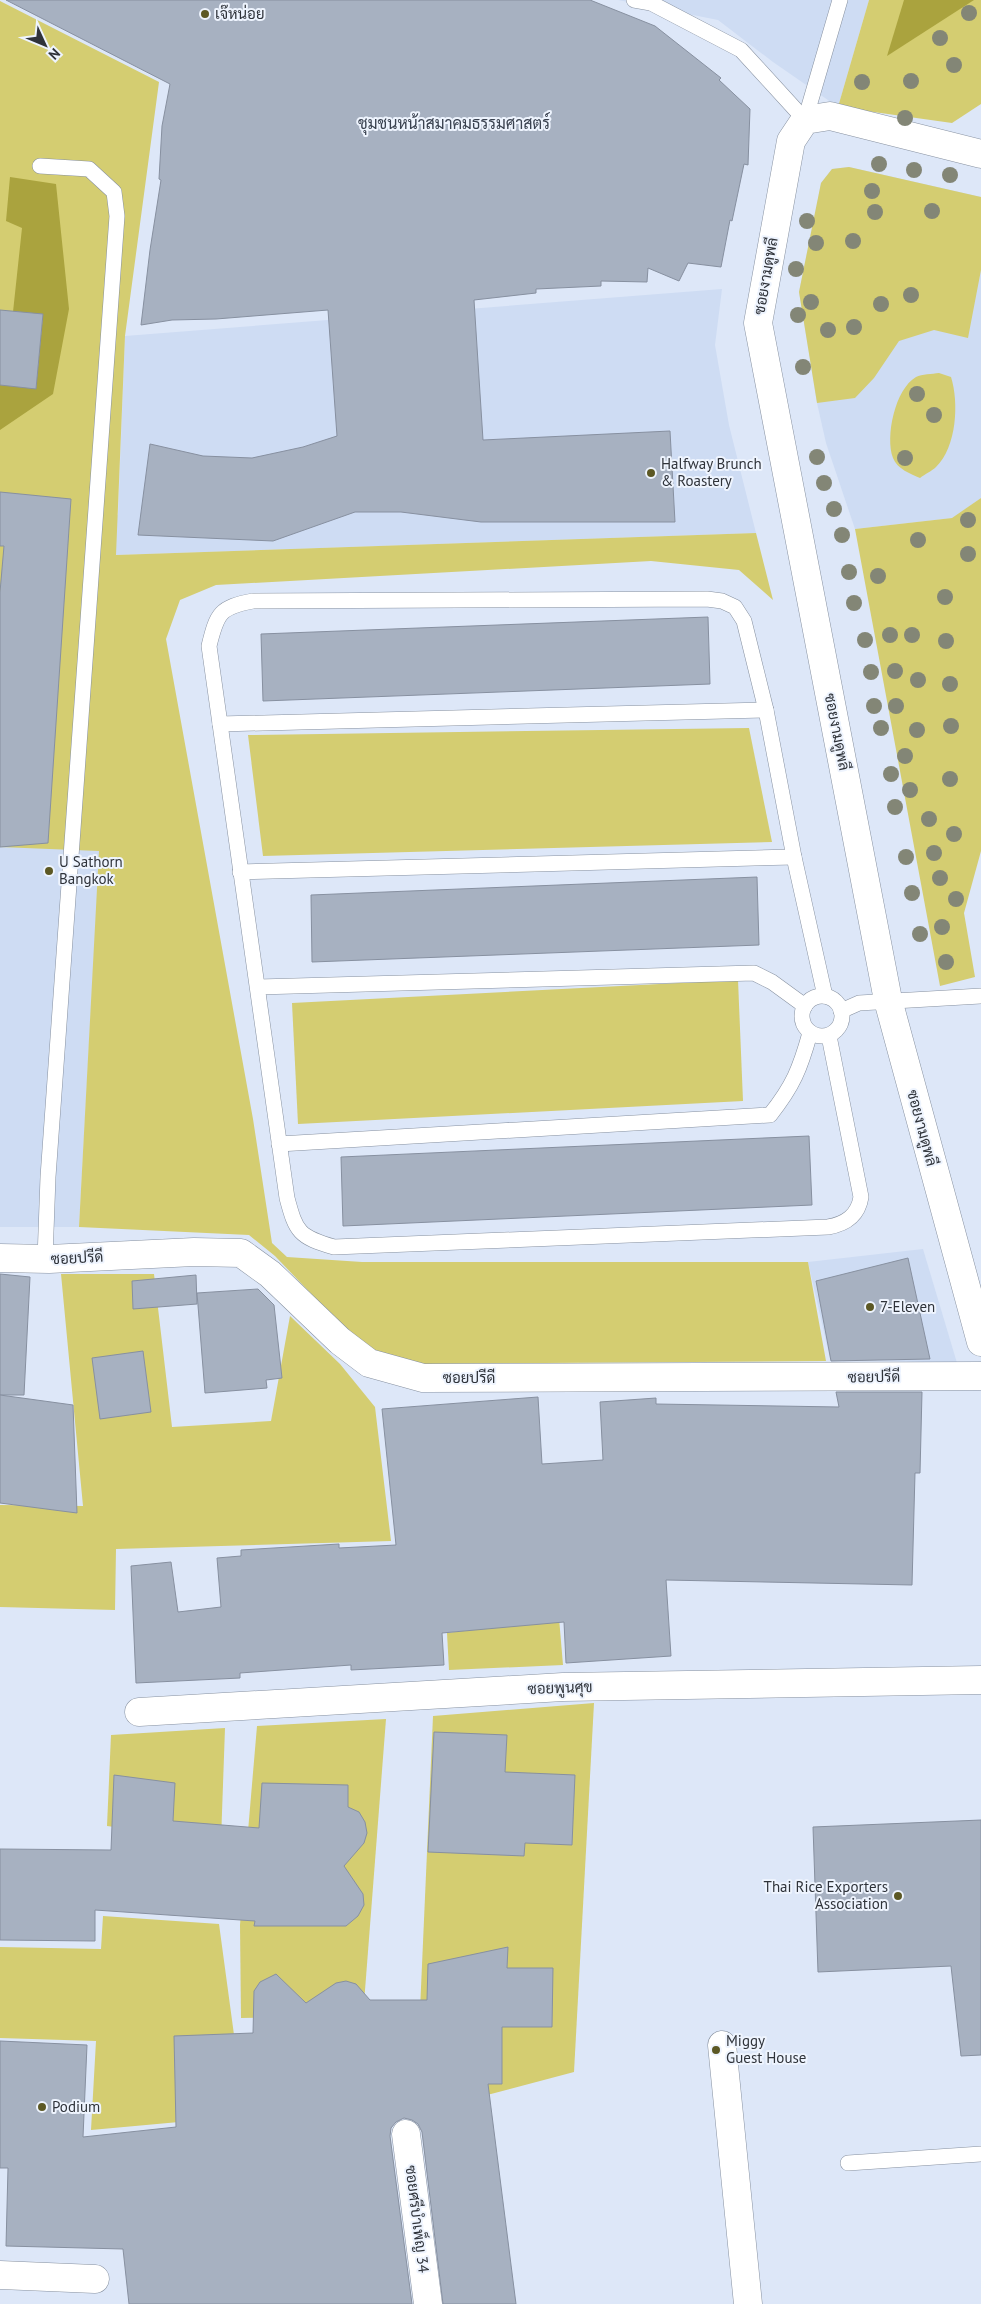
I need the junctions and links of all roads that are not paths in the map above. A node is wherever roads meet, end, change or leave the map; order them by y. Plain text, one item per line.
1 (634, 0) edge
2 (840, 0) edge
3 (805, 120) junction
4 (981, 154) edge
5 (40, 166) dead end
6 (766, 710) junction
7 (220, 724) junction
8 (794, 857) junction
9 (240, 872) junction
10 (258, 987) junction
11 (825, 996) junction
12 (981, 996) edge
13 (888, 1000) junction
14 (805, 1006) junction
15 (841, 1011) junction
16 (810, 1033) junction
17 (829, 1036) junction
18 (279, 1144) junction
19 (0, 1258) edge
20 (45, 1259) junction
21 (981, 1342) edge
22 (981, 1376) edge
23 (981, 1680) edge
24 (139, 1712) dead end
25 (722, 2044) dead end
26 (406, 2134) dead end
27 (981, 2154) edge
28 (848, 2163) dead end
29 (0, 2275) edge
30 (95, 2279) dead end
31 (428, 2304) edge
32 (748, 2304) edge

1 - 3 lane
2 - 3 lane, ซอยงามดูพลี
3 - 4 street
3 - 13 street, ซอยงามดูพลี
5 - 20 lane
6 - 7 lane
6 - 7 lane
6 - 8 lane
7 - 9 lane
8 - 9 lane
8 - 11 lane
9 - 10 lane
10 - 14 lane
10 - 18 lane
11 - 14 lane
11 - 15 lane
12 - 13 lane
13 - 15 lane
13 - 21 street, ซอยงามดูพลี
14 - 16 lane
15 - 17 lane
16 - 17 lane
16 - 18 lane
17 - 18 lane
19 - 20 street, ซอยปรีดี
20 - 22 street, ซอยปรีดี
23 - 24 street, ซอยพูนศุข
25 - 32 street
26 - 31 street, ซอยศรีบำเพ็ญ 34
27 - 28 lane
29 - 30 street

